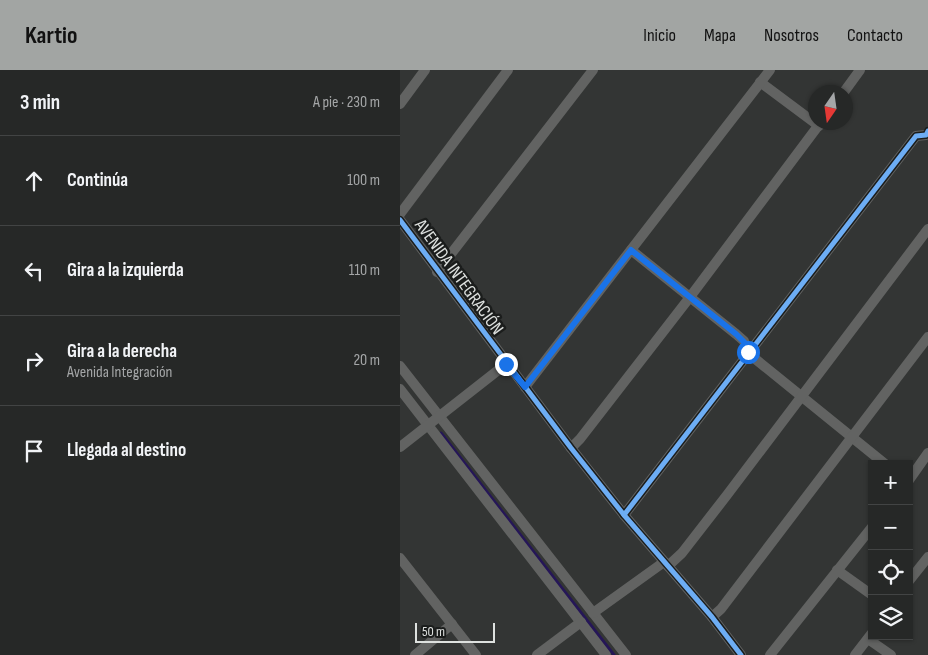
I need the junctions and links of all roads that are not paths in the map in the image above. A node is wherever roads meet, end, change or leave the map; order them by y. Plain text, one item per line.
1 (425, 70) edge
2 (508, 70) edge
3 (593, 70) edge
4 (770, 70) edge
5 (860, 70) edge
6 (760, 82) junction
7 (849, 85) edge
8 (400, 104) edge
9 (808, 116) edge
10 (815, 130) edge
11 (927, 135) edge
12 (400, 214) edge
13 (400, 220) edge
14 (928, 229) edge
15 (631, 250) junction
16 (437, 272) junction
17 (690, 297) junction
18 (928, 337) edge
19 (748, 352) junction
20 (506, 364) junction
21 (400, 366) edge
22 (525, 387) junction
23 (400, 389) edge
24 (802, 396) junction
25 (438, 417) junction
26 (428, 425) junction
27 (852, 436) junction
28 (400, 447) edge
29 (570, 448) junction
30 (928, 453) edge
31 (880, 460) edge
32 (913, 474) edge
33 (624, 515) junction
34 (868, 532) edge
35 (400, 558) edge
36 (927, 560) edge
37 (666, 564) junction
38 (837, 570) junction
39 (913, 576) edge
40 (868, 592) edge
41 (593, 613) junction
42 (712, 617) junction
43 (581, 622) junction
44 (452, 624) junction
45 (868, 639) edge
46 (875, 640) edge
47 (415, 655) edge
48 (476, 655) edge
49 (537, 655) edge
50 (606, 655) edge
51 (626, 655) edge
52 (740, 655) edge
53 (770, 655) edge
54 (855, 655) edge
55 (892, 655) edge

1 - 8 street
2 - 12 street
3 - 16 street
4 - 6 street
5 - 7 street
6 - 9 street
6 - 15 street
10 - 17 street
11 - 19 street
13 - 16 street, AVENIDA INTEGRACIÓN
14 - 24 street
15 - 17 street
15 - 22 street
16 - 20 street, AVENIDA INTEGRACIÓN
17 - 19 street
17 - 29 street
18 - 27 street
19 - 24 street
19 - 33 street
20 - 22 street, AVENIDA INTEGRACIÓN
20 - 25 street
21 - 25 street
22 - 29 street, AVENIDA INTEGRACIÓN
23 - 26 street
24 - 27 street
24 - 37 street
25 - 26 street
25 - 41 street
26 - 28 street
26 - 43 street
27 - 31 street
27 - 42 street
29 - 33 street, AVENIDA INTEGRACIÓN
30 - 32 street
33 - 37 street, AVENIDA INTEGRACIÓN
34 - 38 street
35 - 44 street
36 - 39 street
37 - 41 street
37 - 42 street, AVENIDA INTEGRACIÓN
38 - 40 street
38 - 53 street
41 - 51 street
42 - 52 street, AVENIDA INTEGRACIÓN
43 - 49 street
43 - 50 street
44 - 47 street
44 - 48 street
45 - 54 street
46 - 55 street

